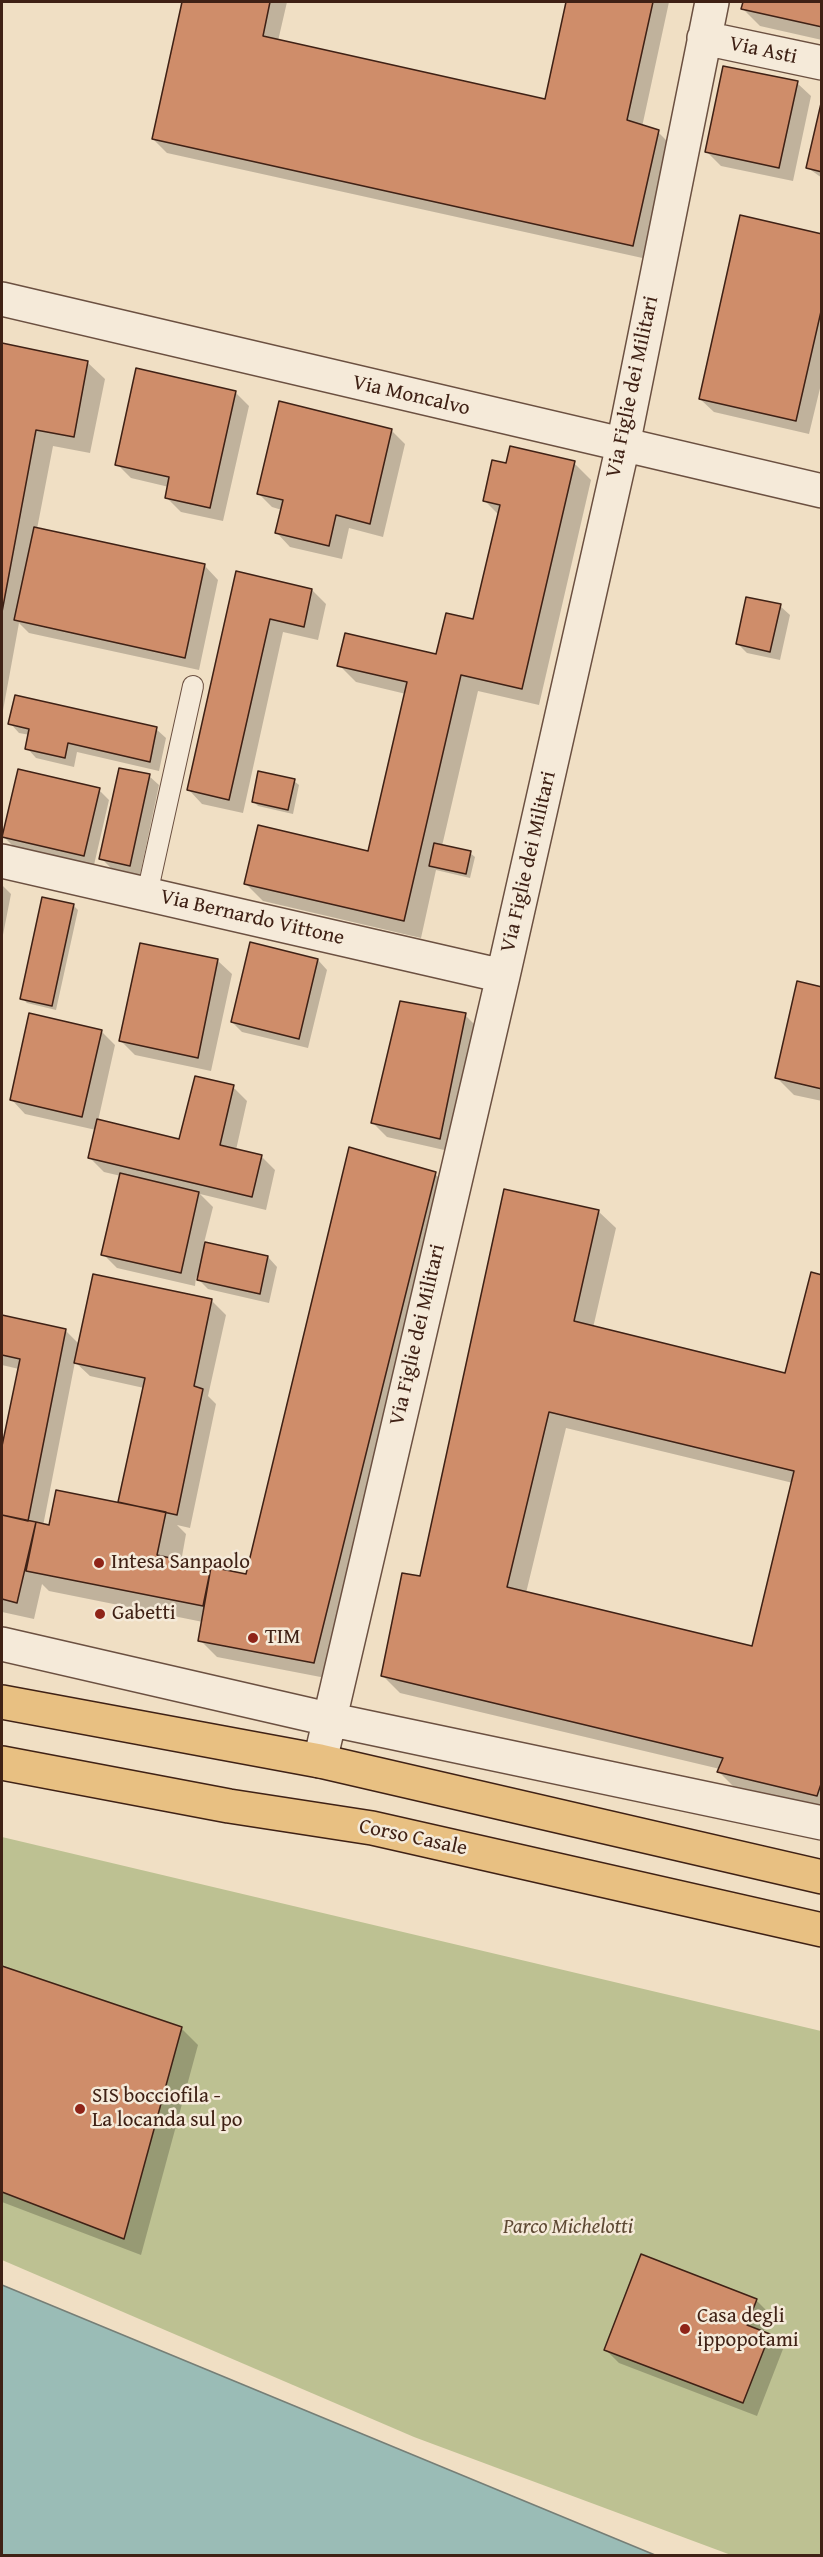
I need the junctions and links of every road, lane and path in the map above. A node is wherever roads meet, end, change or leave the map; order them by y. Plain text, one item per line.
1 (712, 2) edge
2 (704, 38) junction
3 (822, 63) edge
4 (2, 299) edge
5 (622, 445) junction
6 (822, 491) edge
7 (193, 686) dead end
8 (2, 861) edge
9 (147, 894) junction
10 (503, 976) junction
11 (2, 1644) edge
12 (2, 1702) edge
13 (328, 1719) junction
14 (320, 1761) junction
15 (2, 1763) edge
16 (822, 1823) edge
17 (822, 1877) edge
18 (822, 1930) edge

1 - 2 street, Via Figlie dei Militari
2 - 3 street, Via Asti
2 - 5 street, Via Figlie dei Militari
4 - 5 street, Via Moncalvo
5 - 6 street, Via Moncalvo
5 - 10 street, Via Figlie dei Militari
7 - 9 lane
8 - 9 street, Via Bernardo Vittone
9 - 10 street, Via Bernardo Vittone
10 - 13 street, Via Figlie dei Militari
11 - 13 street
12 - 14 main road
13 - 14 street
13 - 16 street
14 - 17 main road
15 - 18 main road, Corso Casale

